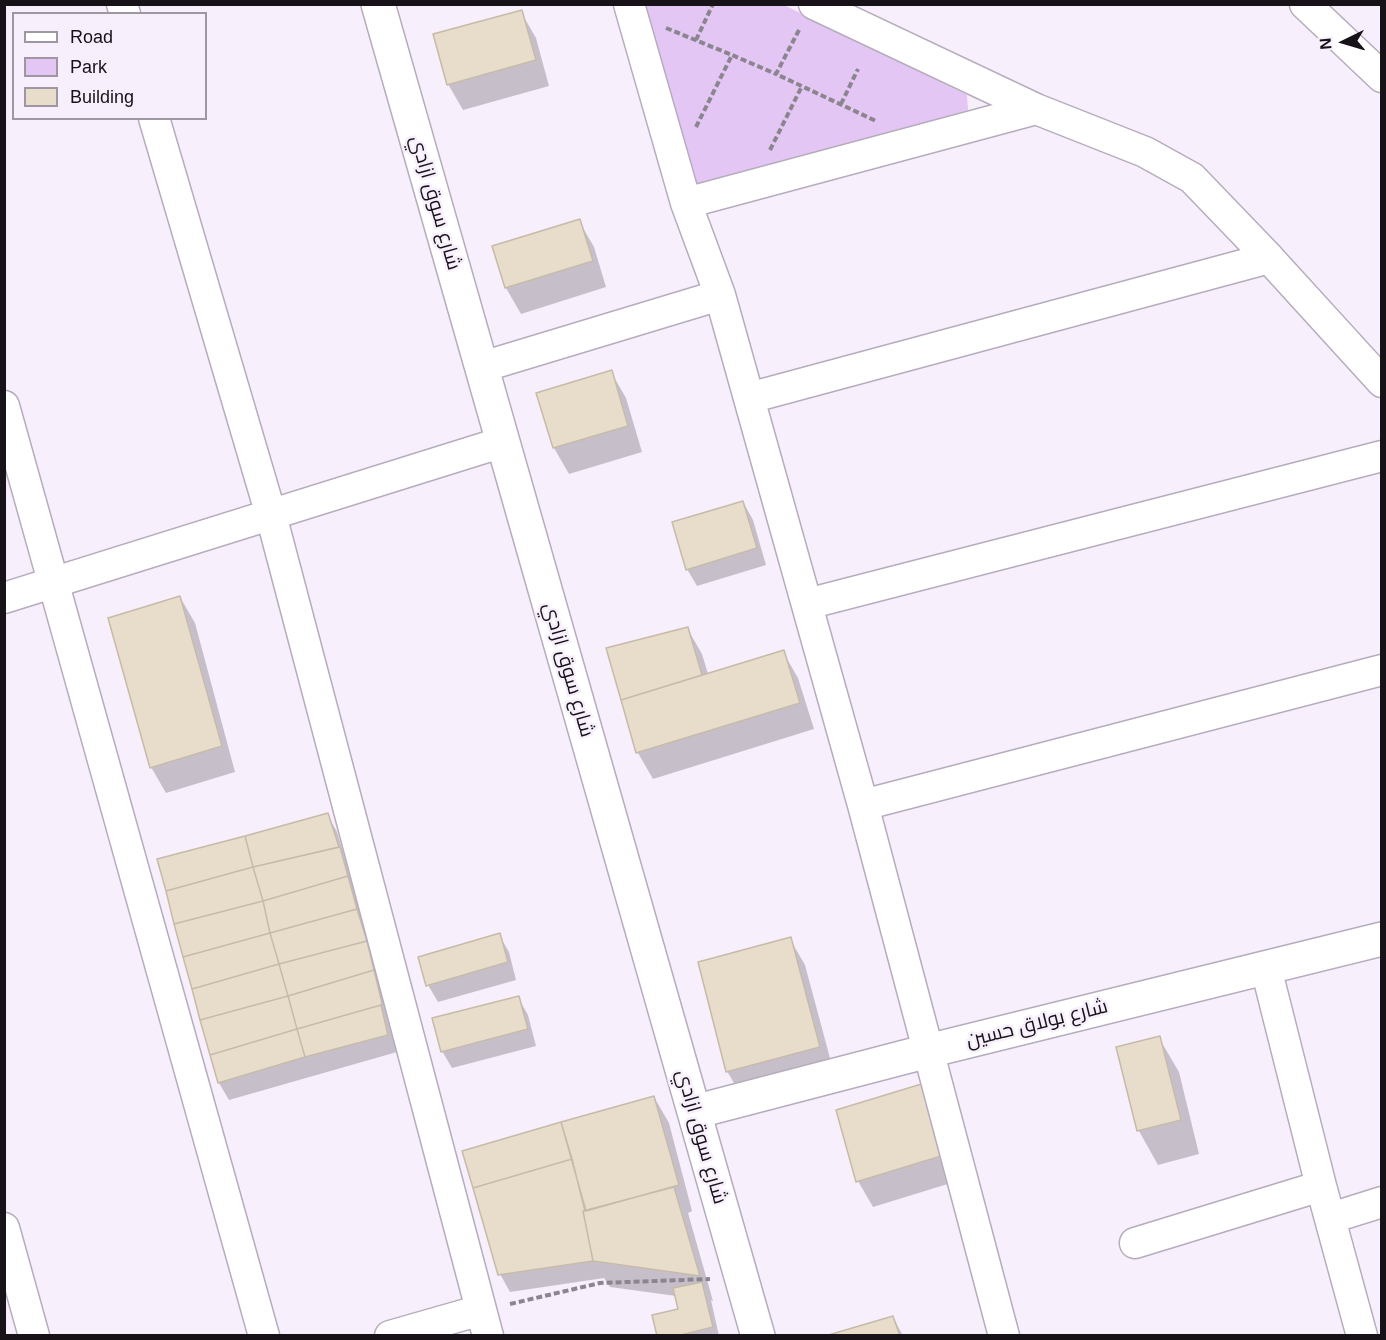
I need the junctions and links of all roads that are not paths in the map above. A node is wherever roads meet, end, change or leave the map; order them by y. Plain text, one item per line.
1 (378, 4) edge
2 (629, 4) edge
3 (1305, 4) edge
4 (809, 13) edge
5 (1382, 77) edge
6 (1036, 109) junction
7 (155, 120) edge
8 (686, 203) junction
9 (1269, 258) junction
10 (720, 295) junction
11 (482, 367) junction
12 (1382, 382) edge
13 (749, 398) junction
14 (4, 406) edge
15 (503, 442) junction
16 (1382, 456) edge
17 (271, 515) junction
18 (54, 582) junction
19 (4, 598) edge
20 (807, 604) junction
21 (1382, 670) edge
22 (863, 805) junction
23 (1382, 939) edge
24 (1266, 968) junction
25 (928, 1051) junction
26 (694, 1112) junction
27 (1321, 1186) junction
28 (1382, 1202) edge
29 (1330, 1218) junction
30 (4, 1228) edge
31 (1135, 1243) dead end
32 (484, 1323) edge
33 (34, 1335) edge
34 (264, 1335) edge
35 (390, 1335) edge
36 (758, 1335) edge
37 (1004, 1335) edge
38 (1362, 1335) edge

1 - 11 street, شارع سوق ازادي
2 - 8 street
3 - 5 street
4 - 6 street
6 - 8 street
6 - 9 street
7 - 17 street
8 - 10 street
9 - 12 street
9 - 13 street
10 - 11 street
10 - 13 street
11 - 15 street, شارع سوق ازادي
13 - 20 street
14 - 18 street
15 - 17 street
15 - 26 street, شارع سوق ازادي
16 - 20 street
17 - 18 street
17 - 32 street
18 - 19 street
18 - 34 street
20 - 22 street
21 - 22 street
22 - 25 street
23 - 24 street, شارع بولاق حسين
24 - 25 street, شارع بولاق حسين
24 - 27 street
25 - 26 street, شارع بولاق حسين
25 - 37 street
26 - 36 street, شارع سوق ازادي
27 - 29 street
27 - 31 street
28 - 29 street
29 - 38 street
30 - 33 street
32 - 35 street

